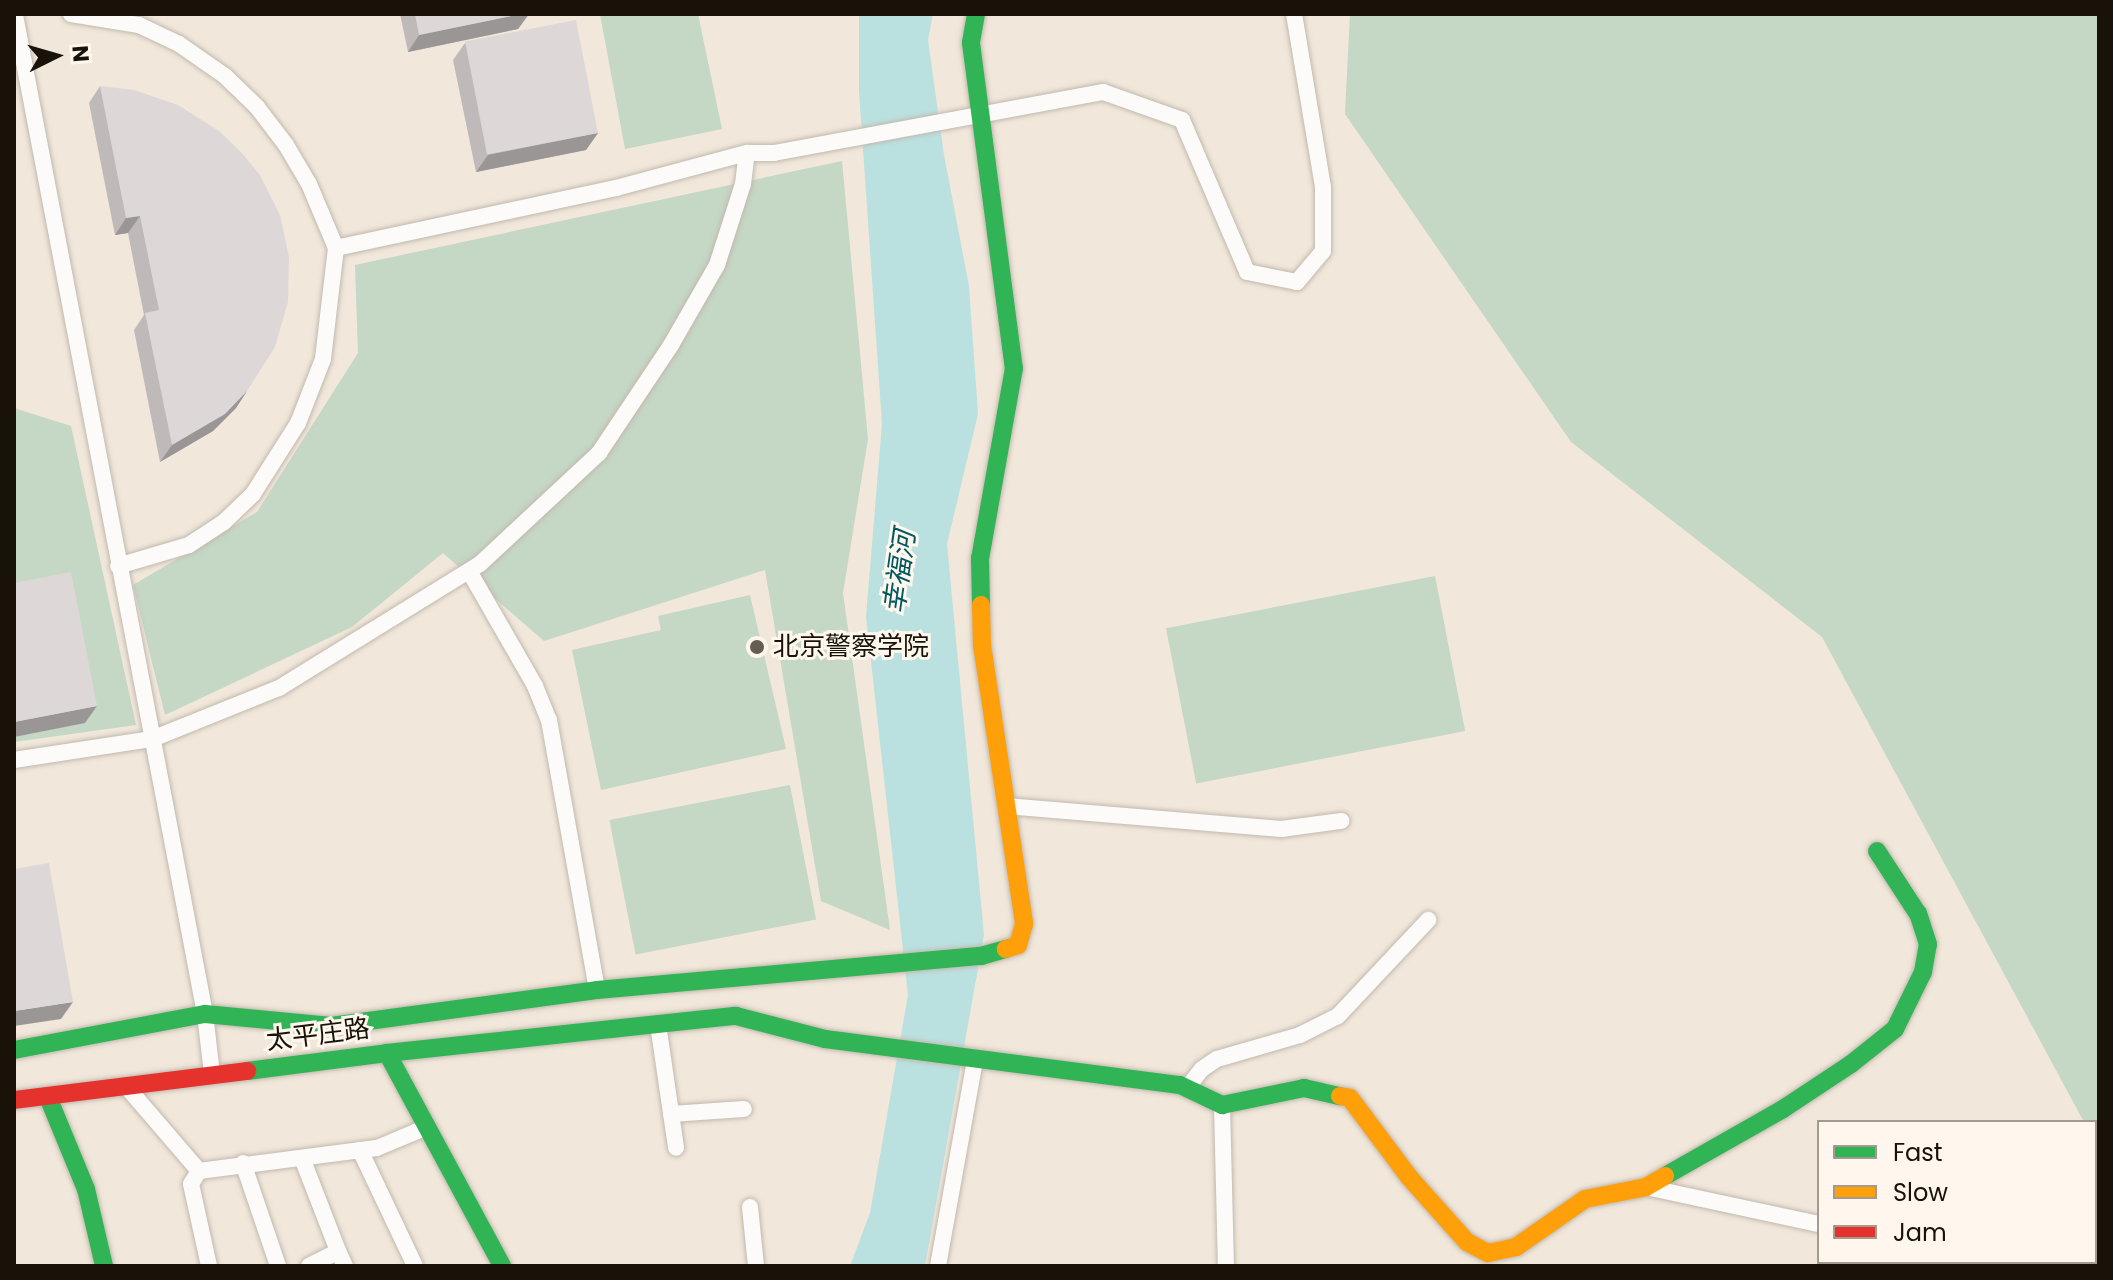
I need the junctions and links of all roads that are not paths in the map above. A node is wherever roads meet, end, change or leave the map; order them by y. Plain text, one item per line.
1 (29, 14) edge
2 (71, 14) edge
3 (976, 14) edge
4 (1294, 14) edge
5 (14, 15) edge
6 (980, 114) junction
7 (747, 153) junction
8 (336, 248) junction
9 (118, 566) junction
10 (469, 571) junction
11 (152, 739) junction
12 (14, 760) edge
13 (1006, 806) junction
14 (1341, 821) dead end
15 (1877, 851) dead end
16 (1428, 920) dead end
17 (597, 990) junction
18 (205, 1014) junction
19 (658, 1024) junction
20 (14, 1050) edge
21 (387, 1053) junction
22 (972, 1060) junction
23 (212, 1074) junction
24 (126, 1086) junction
25 (1187, 1088) junction
26 (48, 1097) junction
27 (14, 1100) edge
28 (1222, 1105) junction
29 (744, 1109) dead end
30 (671, 1114) junction
31 (427, 1127) junction
32 (676, 1148) dead end
33 (360, 1150) junction
34 (302, 1158) junction
35 (243, 1163) junction
36 (199, 1171) junction
37 (1646, 1187) junction
38 (750, 1207) dead end
39 (1817, 1224) edge
40 (342, 1258) edge
41 (104, 1266) edge
42 (209, 1266) edge
43 (278, 1266) edge
44 (309, 1266) edge
45 (415, 1266) edge
46 (502, 1266) edge
47 (756, 1266) edge
48 (938, 1266) edge
49 (1226, 1266) edge

1 - 5 street
2 - 8 street
3 - 6 street
4 - 6 street
5 - 9 street
6 - 7 street
6 - 13 street
7 - 8 street
7 - 10 street
8 - 9 street
9 - 11 street
10 - 11 street
10 - 17 street
11 - 12 street
11 - 18 street
13 - 14 street
13 - 17 street
15 - 37 street
16 - 25 street
17 - 18 street
18 - 20 street
18 - 23 street
19 - 21 street
19 - 22 street
19 - 30 street
21 - 23 street, 太平庄路
21 - 31 street, 太平庄路
22 - 25 street
22 - 48 street
23 - 24 street, 太平庄路
24 - 26 street, 太平庄路
24 - 36 street
25 - 28 street
26 - 27 street, 太平庄路
26 - 41 street
28 - 37 street
28 - 49 street
29 - 30 street
30 - 32 street
31 - 33 street
31 - 46 street, 太平庄路
33 - 34 street
33 - 45 street
34 - 35 street
34 - 40 street
35 - 36 street
35 - 43 street
36 - 42 street
37 - 39 street
38 - 47 street
40 - 44 street

